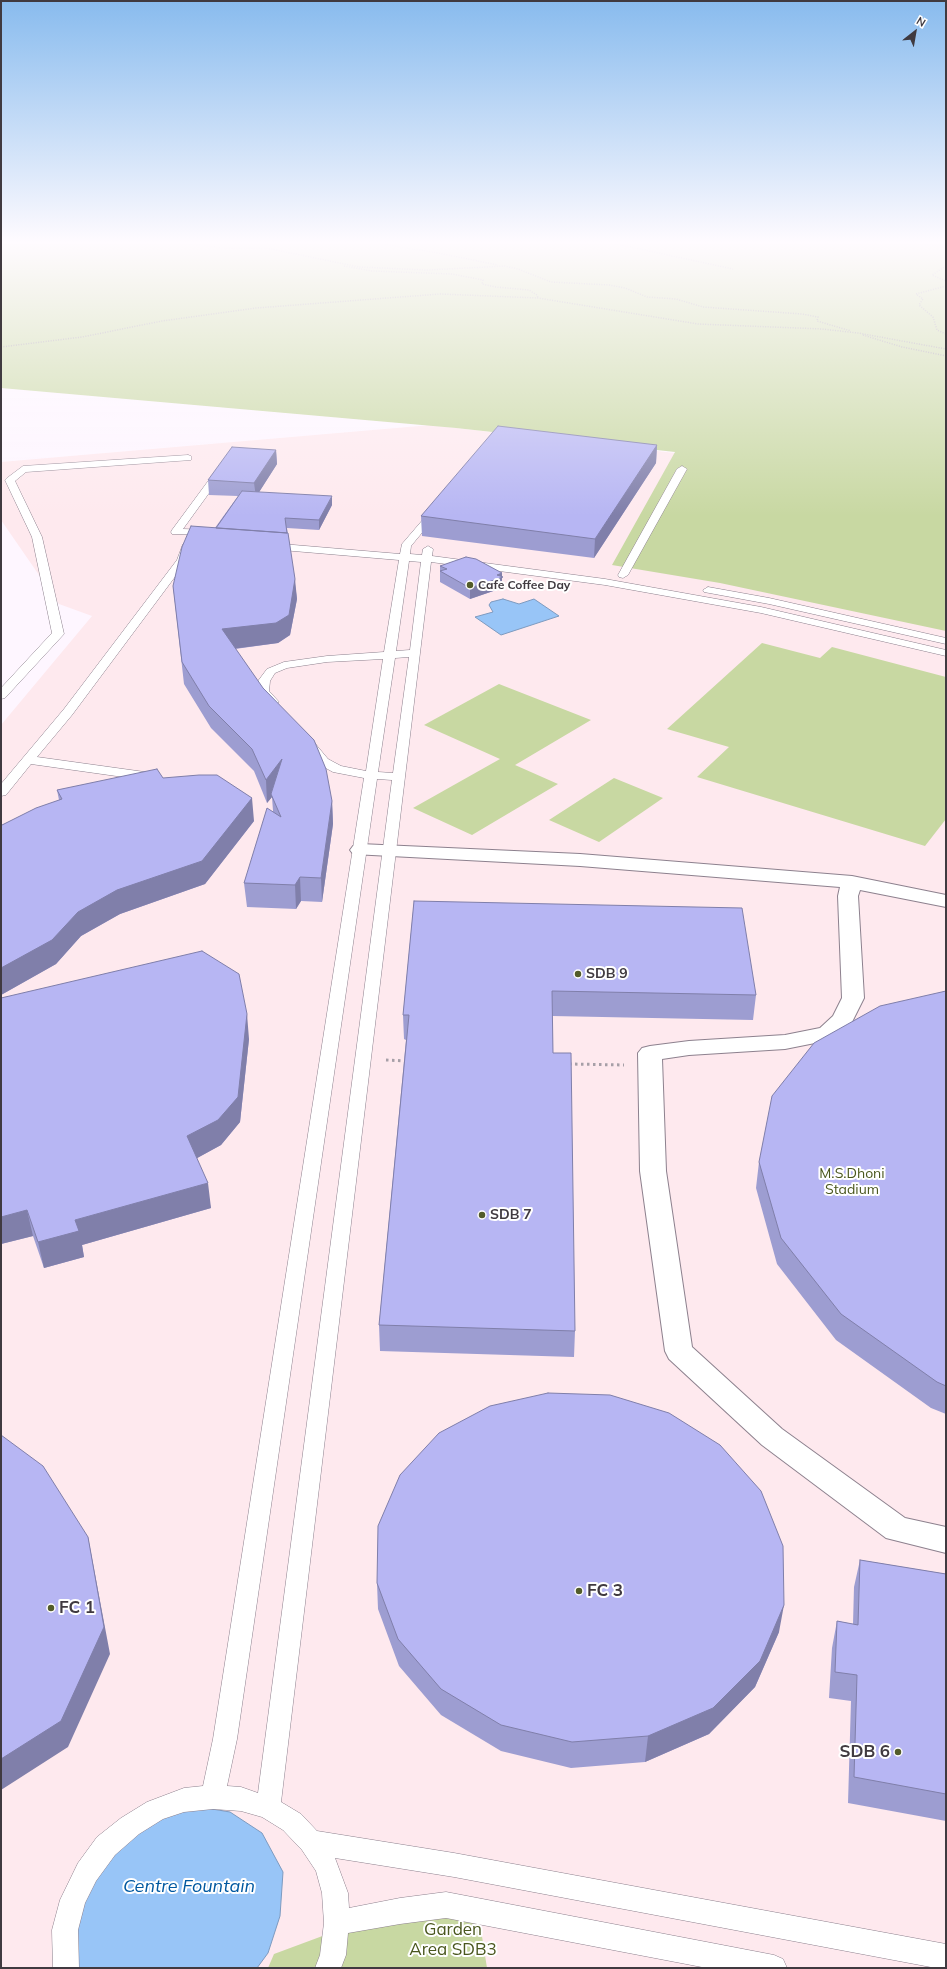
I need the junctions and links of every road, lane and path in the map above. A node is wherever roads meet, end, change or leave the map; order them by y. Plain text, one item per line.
1 (108, 332) edge
2 (845, 332) edge
3 (854, 332) edge
4 (858, 333) junction
5 (1, 347) edge
6 (946, 349) edge
7 (946, 356) edge
8 (188, 458) dead end
9 (227, 460) edge
10 (682, 469) dead end
11 (442, 504) edge
12 (399, 548) junction
13 (427, 553) junction
14 (623, 575) junction
15 (946, 641) edge
16 (414, 653) junction
17 (946, 653) edge
18 (389, 654) junction
19 (1, 695) edge
20 (282, 711) edge
21 (300, 733) edge
22 (28, 760) junction
23 (371, 775) junction
24 (399, 777) junction
25 (163, 779) edge
26 (1, 792) edge
27 (360, 850) junction
28 (390, 851) junction
29 (852, 882) junction
30 (946, 900) edge
31 (363, 1060) junction
32 (411, 1061) edge
33 (562, 1064) edge
34 (650, 1066) junction
35 (946, 1540) edge
36 (213, 1797) junction
37 (268, 1808) junction
38 (311, 1842) junction
39 (337, 1924) junction
40 (946, 1958) edge
41 (66, 1968) edge
42 (328, 1968) edge
43 (774, 1968) edge

1 - 5 path
2 - 4 path
3 - 4 path
4 - 6 path
4 - 7 path
8 - 19 lane
9 - 22 lane
10 - 14 lane
11 - 12 lane
12 - 12 lane
12 - 13 lane
12 - 18 lane
13 - 14 lane
13 - 16 lane
13 - 17 lane
14 - 15 lane
16 - 18 lane
16 - 24 lane
18 - 20 lane
18 - 23 lane
21 - 23 lane
22 - 25 lane
22 - 26 lane
23 - 24 lane
23 - 27 lane
24 - 28 lane
27 - 28 street
27 - 36 lane
28 - 29 street
28 - 31 lane
29 - 30 street
29 - 34 street
31 - 32 path
31 - 37 lane
33 - 34 path
34 - 35 street
36 - 37 lane
36 - 41 lane
37 - 38 lane
38 - 39 lane
38 - 40 lane
39 - 42 lane
39 - 43 lane

